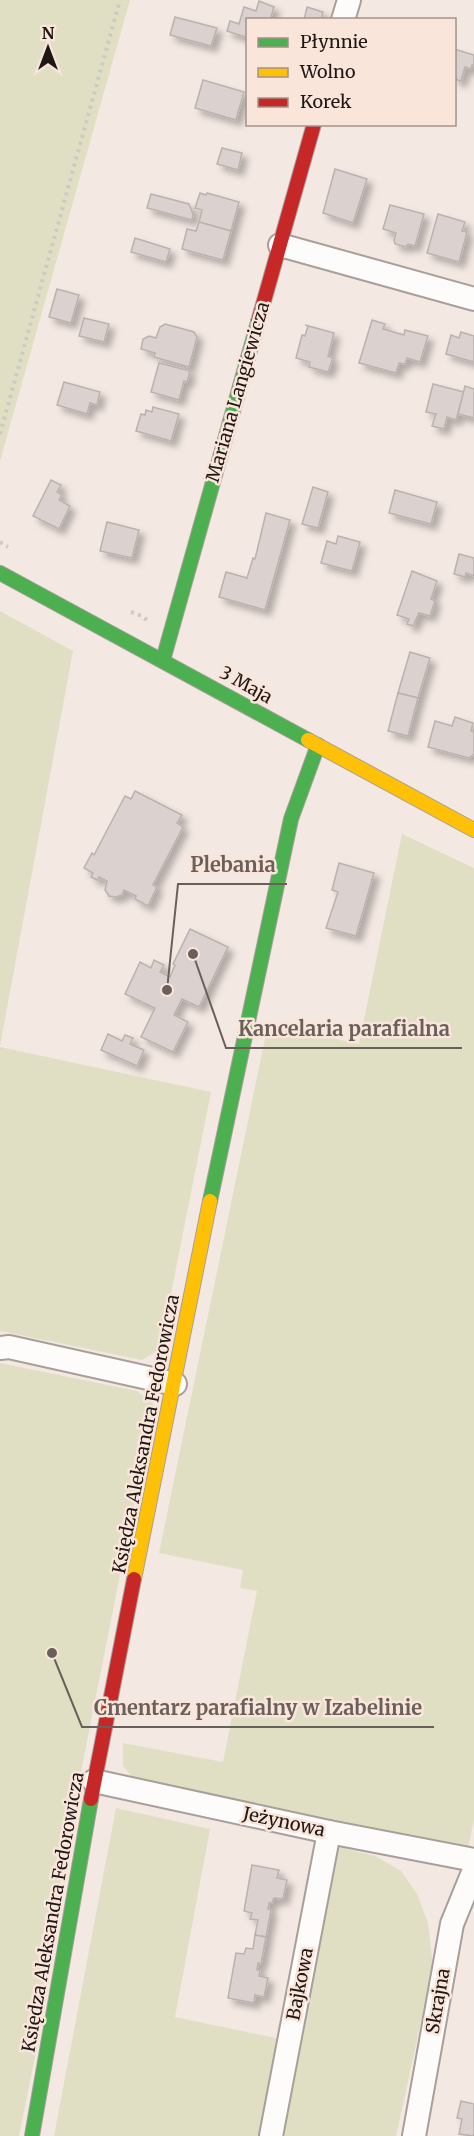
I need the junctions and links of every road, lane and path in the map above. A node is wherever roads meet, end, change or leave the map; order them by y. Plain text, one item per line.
1 (120, 0) edge
2 (349, 0) edge
3 (344, 18) edge
4 (313, 126) edge
5 (280, 245) junction
6 (474, 299) edge
7 (0, 434) edge
8 (0, 573) edge
9 (163, 660) junction
10 (318, 745) junction
11 (474, 830) edge
12 (0, 1348) edge
13 (175, 1384) junction
14 (94, 1781) junction
15 (330, 1832) junction
16 (474, 1860) edge
17 (474, 1870) edge
18 (32, 2136) edge
19 (271, 2136) edge
20 (414, 2136) edge

1 - 7 path
2 - 3 street
4 - 5 street, Mariana Langiewicza
5 - 6 street
5 - 9 street, Mariana Langiewicza
8 - 9 street, 3 Maja
9 - 10 street, 3 Maja
10 - 11 street, 3 Maja
10 - 13 street, Księdza Aleksandra Fedorowicza
12 - 13 street
13 - 14 street, Księdza Aleksandra Fedorowicza
14 - 15 street, Jeżynowa
14 - 18 street, Księdza Aleksandra Fedorowicza
15 - 16 street, Jeżynowa
15 - 19 street, Bajkowa
17 - 20 street, Skrajna

